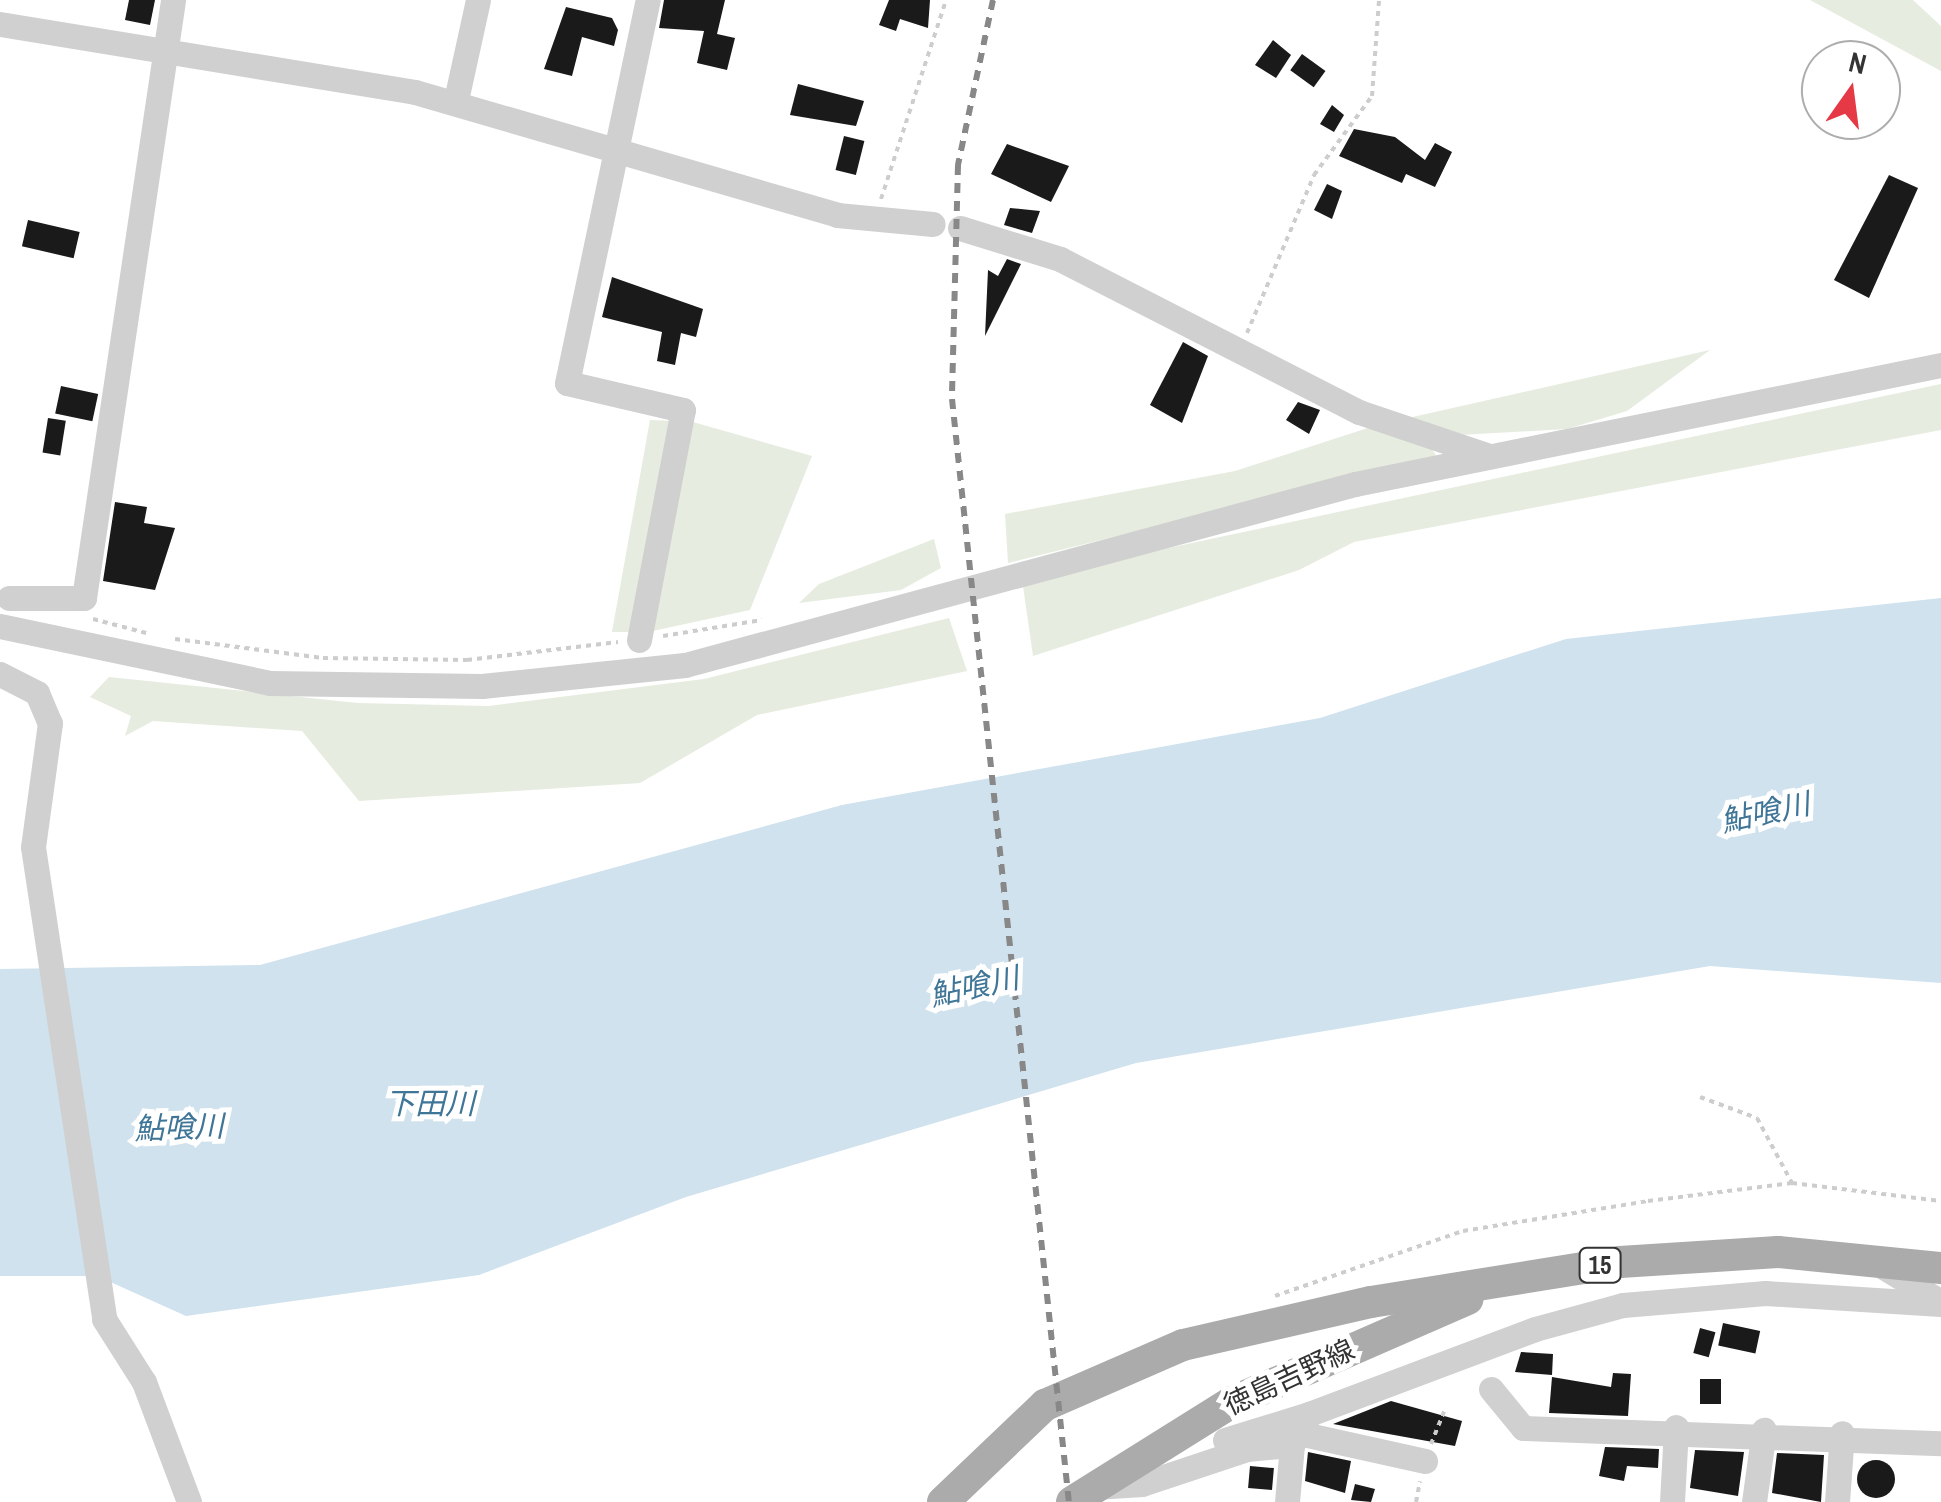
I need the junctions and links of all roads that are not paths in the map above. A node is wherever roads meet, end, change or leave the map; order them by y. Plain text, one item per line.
1 (173, 0) edge
2 (478, 0) edge
3 (648, 0) edge
4 (0, 24) edge
5 (165, 46) junction
6 (456, 100) junction
7 (615, 147) junction
8 (933, 224) dead end
9 (960, 228) dead end
10 (1941, 365) edge
11 (1488, 456) junction
12 (9, 598) dead end
13 (0, 626) edge
14 (639, 640) road end
15 (0, 674) edge
16 (1868, 1258) junction
17 (1941, 1268) edge
18 (1518, 1278) junction
19 (1941, 1303) edge
20 (1492, 1389) dead end
21 (1676, 1427) junction
22 (1764, 1430) junction
23 (1302, 1431) junction
24 (1842, 1432) junction
25 (1941, 1443) edge
26 (1424, 1461) dead end
27 (1142, 1484) junction
28 (1083, 1494) edge
29 (189, 1502) edge
30 (946, 1502) edge
31 (1287, 1502) edge
32 (1672, 1502) edge
33 (1754, 1502) edge
34 (1837, 1502) edge

1 - 5 street
2 - 6 street
3 - 7 street
4 - 5 street
5 - 6 street
5 - 12 street
6 - 7 street
7 - 8 street
7 - 14 street
9 - 11 street
10 - 11 street
11 - 13 street
15 - 29 street
16 - 17 main road, 徳島吉野線 / 15
16 - 18 main road, 徳島吉野線 / 15
16 - 19 street
18 - 28 main road, 徳島吉野線 / 15
18 - 30 main road, 徳島吉野線 / 15
19 - 23 street
20 - 21 street
21 - 22 street
21 - 32 street
22 - 24 street
22 - 33 street
23 - 26 street
23 - 27 street
23 - 27 street
23 - 31 street
24 - 25 street
24 - 34 street
27 - 28 street

